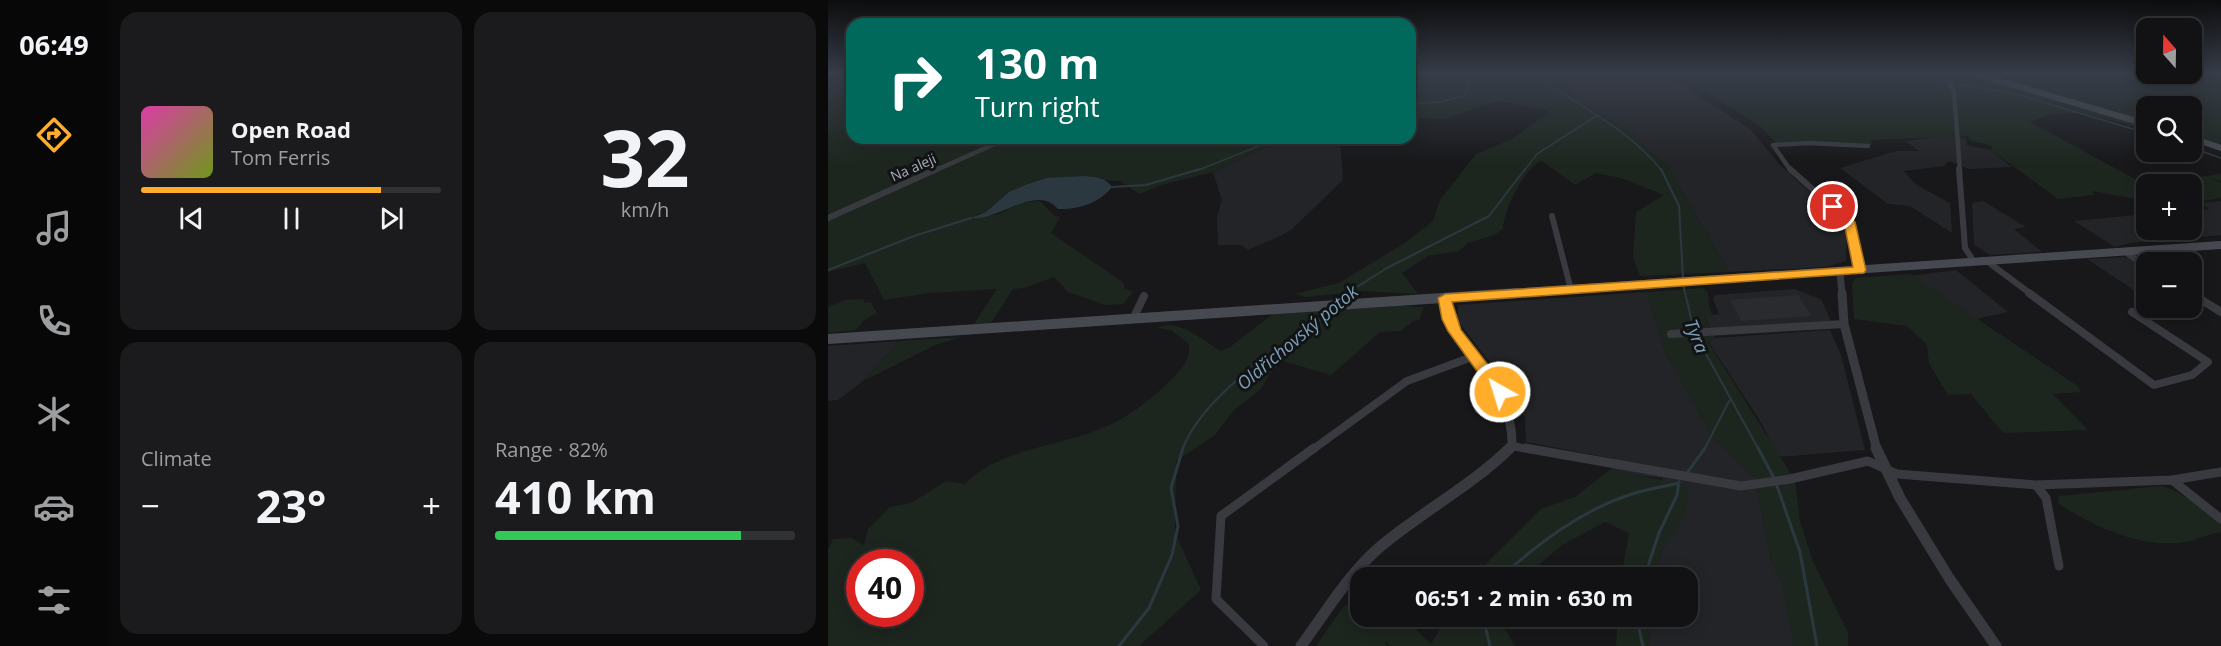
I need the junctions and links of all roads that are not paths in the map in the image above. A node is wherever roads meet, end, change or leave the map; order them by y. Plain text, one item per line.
1 (1955, 103) edge
2 (2075, 103) edge
3 (2136, 121) edge
4 (2202, 141) edge
5 (994, 144) edge
6 (1868, 146) dead end
7 (2221, 148) edge
8 (1551, 216) dead end
9 (828, 218) edge
10 (2221, 245) edge
11 (2124, 252) junction
12 (1971, 257) dead end
13 (2136, 260) edge
14 (1988, 262) junction
15 (1860, 270) junction
16 (1840, 272) junction
17 (1571, 290) junction
18 (1144, 296) dead end
19 (1445, 298) junction
20 (2202, 300) edge
21 (2220, 310) edge
22 (2132, 312) dead end
23 (1133, 319) junction
24 (1844, 324) junction
25 (1671, 334) dead end
26 (828, 339) edge
27 (1472, 357) junction
28 (1512, 446) junction
29 (1884, 468) junction
30 (2221, 472) edge
31 (2172, 480) junction
32 (2036, 484) junction
33 (2221, 519) edge
34 (2060, 566) dead end
35 (1264, 646) edge
36 (1301, 646) edge
37 (1996, 646) edge

1 - 12 street
2 - 3 main road
4 - 7 main road
5 - 9 street, Na aleji
6 - 15 street
8 - 17 street
10 - 11 main road
11 - 13 street
11 - 14 main road
14 - 15 main road
14 - 22 street
15 - 16 main road
16 - 17 main road
16 - 24 street
17 - 19 main road
18 - 23 street
19 - 23 main road
19 - 27 street
20 - 21 street
23 - 26 main road
24 - 25 street
24 - 29 street
27 - 28 street
27 - 35 street
28 - 29 street
28 - 36 street
29 - 32 street
29 - 37 street
30 - 31 street
31 - 32 street
31 - 33 street
32 - 34 street

